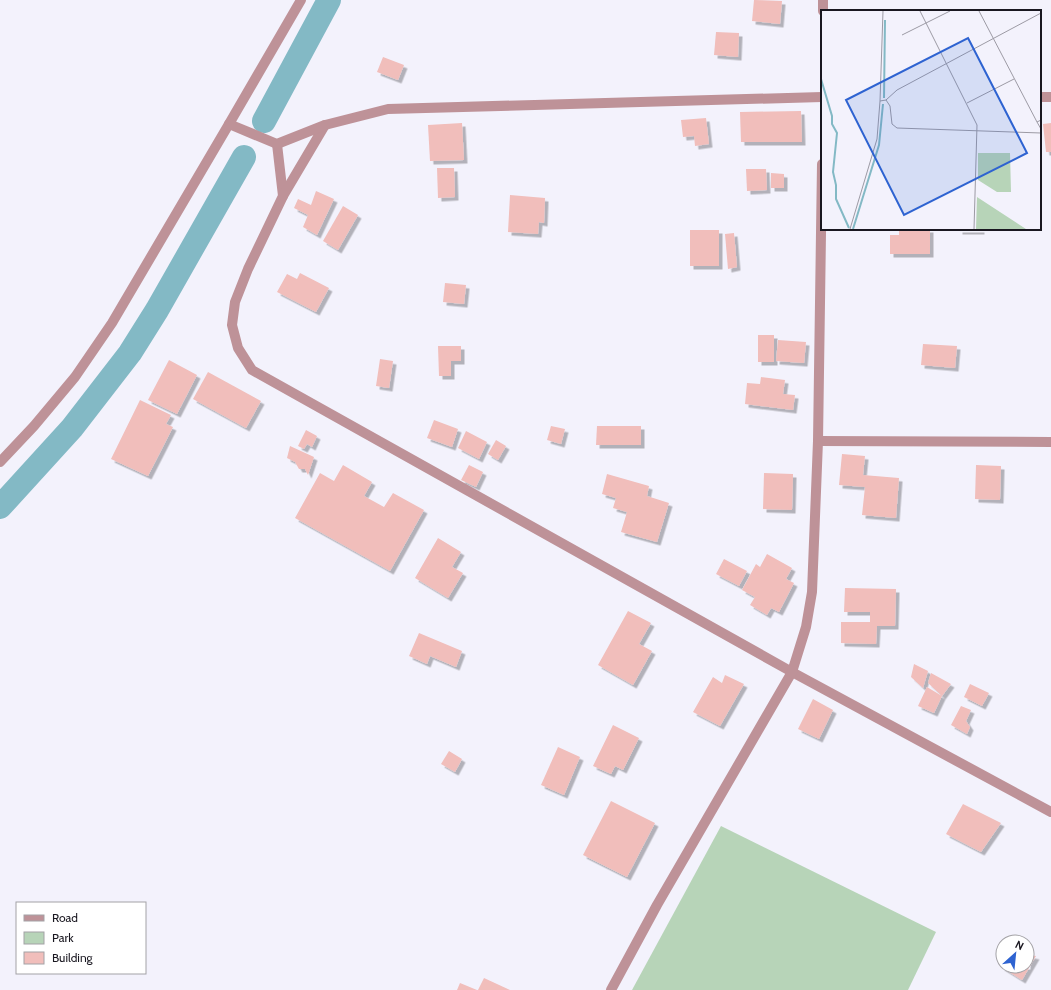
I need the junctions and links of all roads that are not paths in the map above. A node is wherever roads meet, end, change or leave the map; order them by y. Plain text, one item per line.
1 (301, 0) edge
2 (821, 97) edge
3 (229, 124) junction
4 (325, 124) junction
5 (277, 144) junction
6 (283, 196) junction
7 (821, 230) edge
8 (818, 441) junction
9 (1051, 442) edge
10 (0, 462) edge
11 (792, 672) junction
12 (1051, 812) edge
13 (611, 990) edge

1 - 3 street
2 - 4 street
3 - 5 street
3 - 10 street
4 - 5 street
4 - 6 street
5 - 6 street
6 - 11 street
7 - 8 street
8 - 9 street
8 - 11 street
11 - 12 street
11 - 13 street

